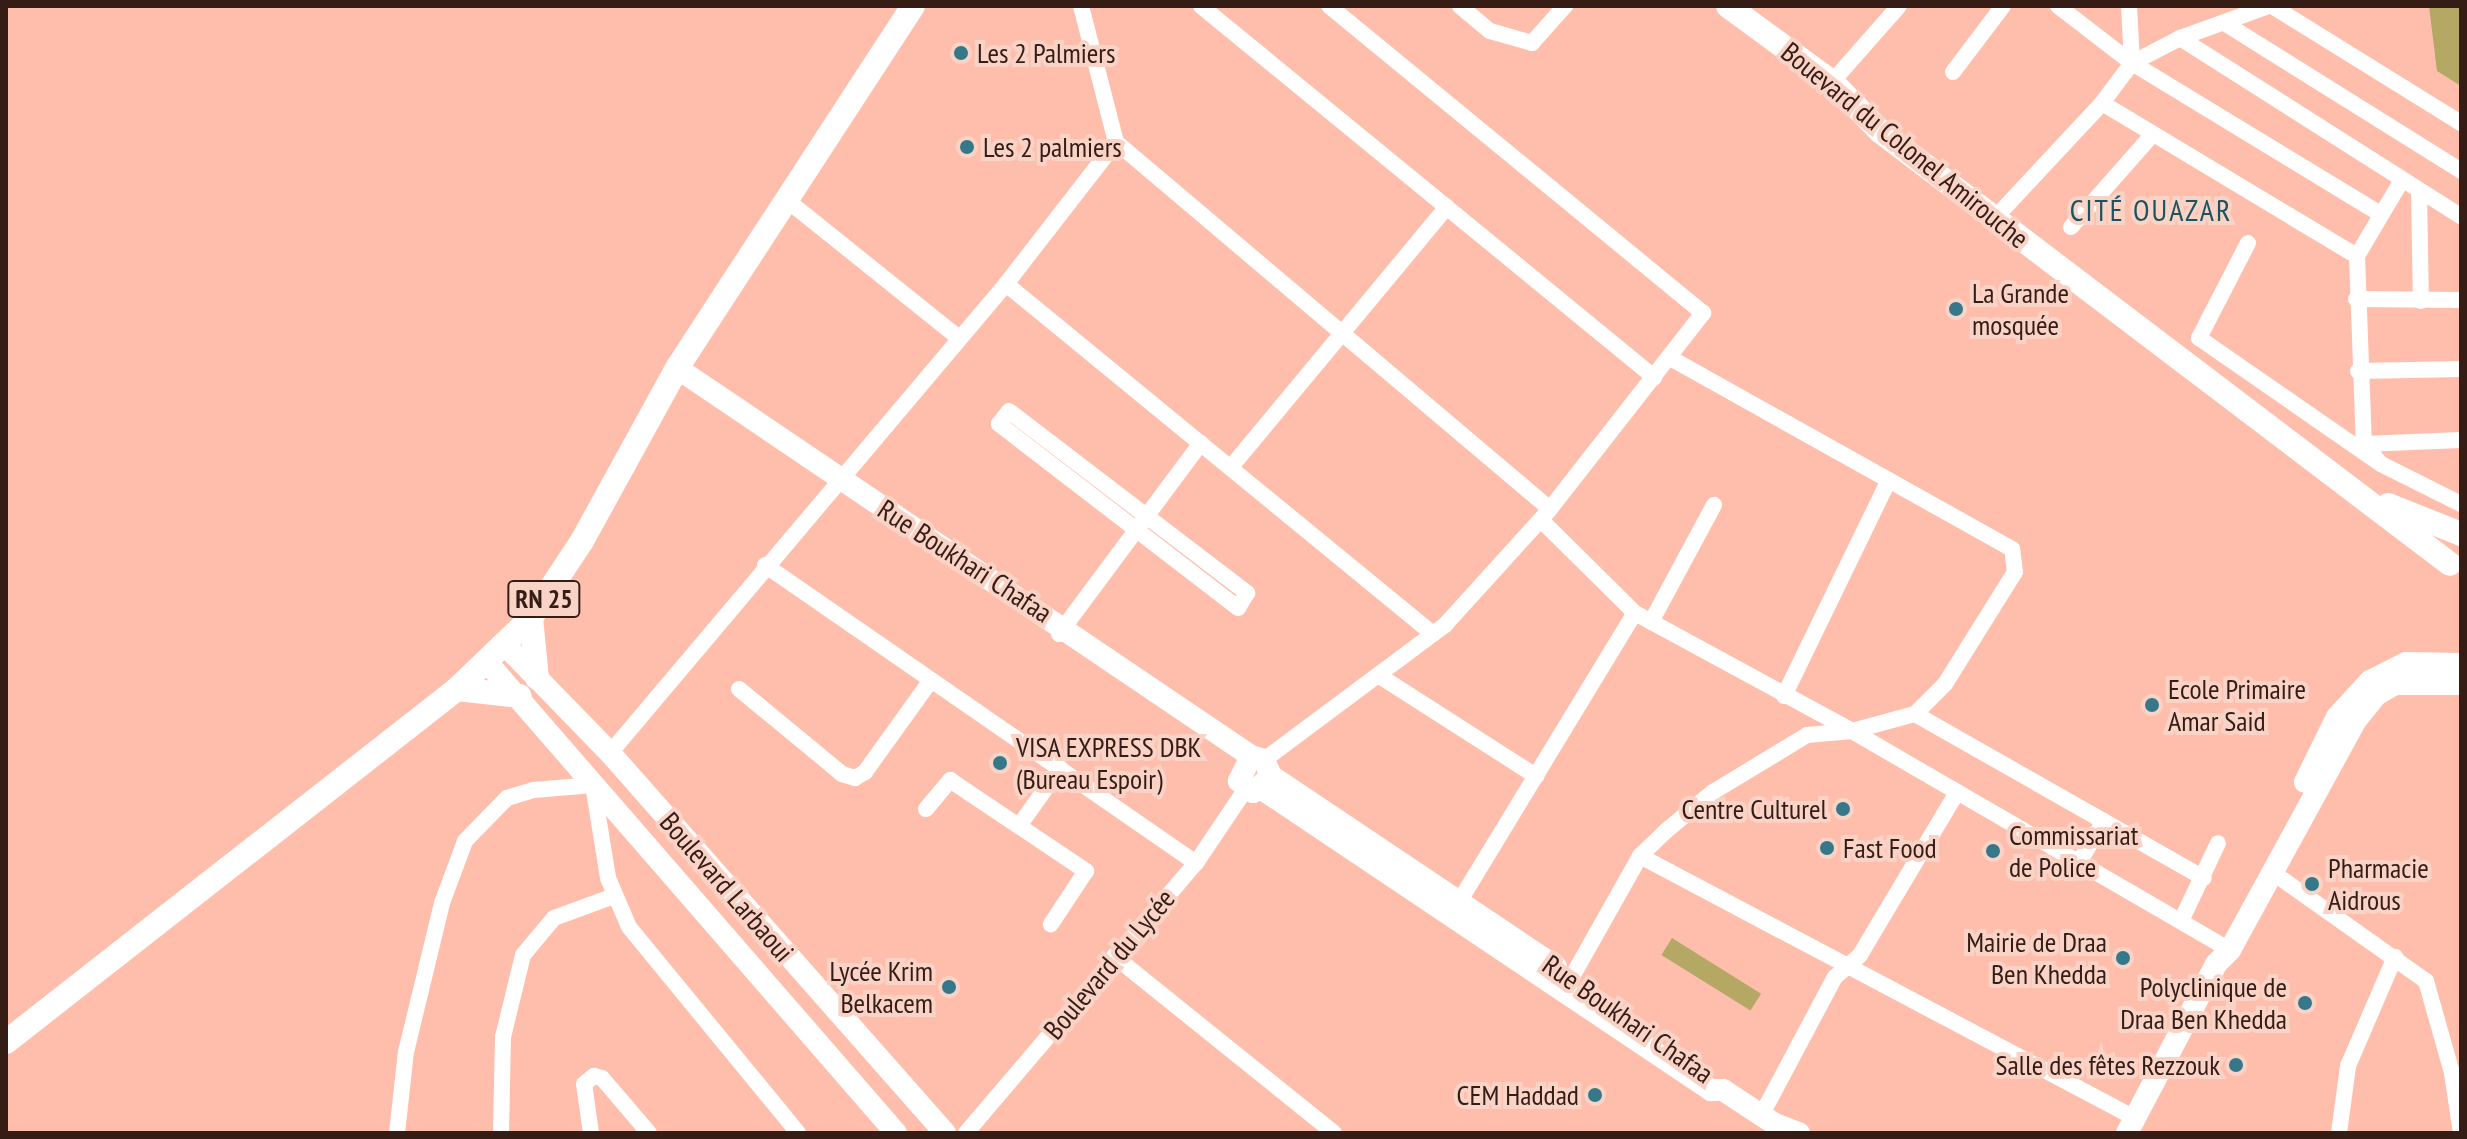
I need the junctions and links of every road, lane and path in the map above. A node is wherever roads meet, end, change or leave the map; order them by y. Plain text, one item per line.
1 (913, 6) edge
2 (1081, 6) edge
3 (1201, 6) edge
4 (1329, 6) edge
5 (1460, 6) edge
6 (1565, 6) edge
7 (1728, 6) edge
8 (1899, 6) edge
9 (2003, 6) edge
10 (2058, 6) edge
11 (2129, 6) edge
12 (2271, 6) edge
13 (2226, 24) junction
14 (2180, 38) junction
15 (2132, 63) junction
16 (1953, 72) dead end
17 (1832, 82) junction
18 (2102, 103) junction
19 (2461, 123) edge
20 (2152, 135) junction
21 (1116, 142) junction
22 (2461, 171) edge
23 (2402, 180) junction
24 (2419, 191) junction
25 (788, 201) junction
26 (1447, 207) junction
27 (2380, 214) junction
28 (2461, 216) edge
29 (1994, 219) junction
30 (2071, 227) dead end
31 (2248, 243) dead end
32 (2357, 256) junction
33 (1006, 284) junction
34 (2356, 299) junction
35 (2461, 300) edge
36 (2421, 301) junction
37 (1342, 333) junction
38 (959, 338) junction
39 (1670, 358) junction
40 (2461, 369) edge
41 (2358, 371) junction
42 (675, 372) junction
43 (1654, 377) junction
44 (2461, 440) edge
45 (1201, 443) junction
46 (2364, 444) junction
47 (2381, 464) junction
48 (1231, 467) junction
49 (1889, 480) junction
50 (835, 482) junction
51 (2349, 488) junction
52 (2461, 504) edge
53 (1714, 505) dead end
54 (1546, 515) junction
55 (1141, 522) junction
56 (2461, 536) edge
57 (765, 565) junction
58 (2456, 569) edge
59 (1635, 613) junction
60 (531, 618) junction
61 (1651, 622) junction
62 (1061, 630) junction
63 (1433, 634) junction
64 (505, 645) junction
65 (487, 662) junction
66 (2461, 664) edge
67 (1378, 675) junction
68 (537, 678) junction
69 (931, 680) junction
70 (2461, 684) edge
71 (457, 689) junction
72 (739, 689) dead end
73 (520, 696) junction
74 (1784, 696) junction
75 (1915, 714) junction
76 (1852, 731) junction
77 (610, 753) junction
78 (1060, 768) junction
79 (1257, 773) junction
80 (1536, 776) junction
81 (582, 787) junction
82 (1957, 792) junction
83 (926, 809) dead end
84 (2104, 821) junction
85 (1019, 826) junction
86 (2218, 843) dead end
87 (1640, 856) junction
88 (2079, 862) junction
89 (1196, 863) junction
90 (2272, 872) junction
91 (2204, 878) junction
92 (614, 896) junction
93 (1459, 902) junction
94 (2181, 921) junction
95 (1051, 924) dead end
96 (2230, 950) junction
97 (1114, 956) junction
98 (2395, 957) junction
99 (1848, 966) junction
100 (1568, 984) junction
101 (6, 1042) edge
102 (2461, 1057) edge
103 (2452, 1073) junction
104 (1772, 1124) edge
105 (2135, 1128) edge
106 (397, 1133) edge
107 (501, 1133) edge
108 (591, 1133) edge
109 (649, 1133) edge
110 (798, 1133) edge
111 (896, 1133) edge
112 (945, 1133) edge
113 (966, 1133) edge
114 (1334, 1133) edge
115 (1799, 1133) edge
116 (2339, 1133) edge
117 (2461, 1133) edge

1 - 25 main road, RN 25
2 - 21 street
3 - 26 street
4 - 39 street, Boulevard du Lycée
5 - 6 street
7 - 17 main road, Bouevard du Colonel Amirouche
8 - 17 street
9 - 16 street
10 - 15 street
11 - 15 street
12 - 13 street
12 - 19 street
13 - 14 street
13 - 22 street
14 - 15 street
14 - 23 street
15 - 18 street
15 - 27 street
17 - 29 main road, Bouevard du Colonel Amirouche
18 - 20 street
18 - 29 street
20 - 30 street
20 - 32 street
21 - 33 street
21 - 37 street
23 - 24 street
23 - 27 street
24 - 28 street
24 - 36 street
25 - 38 street
25 - 42 main road, RN 25
26 - 37 street
26 - 43 street
27 - 32 street
29 - 51 main road, Bouevard du Colonel Amirouche
31 - 47 street
32 - 34 street
33 - 38 street
33 - 45 street
34 - 36 street
34 - 41 street
35 - 36 street
37 - 48 street
37 - 54 street
38 - 50 street
39 - 43 street, Boulevard du Lycée
39 - 49 street
40 - 41 street
41 - 46 street
42 - 50 main road, Rue Boukhari Chafaa
42 - 60 main road, RN 25
43 - 54 street, Boulevard du Lycée
44 - 46 street
45 - 48 street
45 - 55 street
46 - 47 street
47 - 52 street
48 - 63 street
49 - 74 street
49 - 75 street
50 - 57 street
50 - 62 main road, Rue Boukhari Chafaa
51 - 56 main road, Bouevard du Colonel Amirouche
51 - 58 main road, Bouevard du Colonel Amirouche
53 - 61 street
54 - 59 street
54 - 63 street, Boulevard du Lycée
55 - 55 street
55 - 55 street
55 - 62 street
56 - 58 main road
57 - 69 street
57 - 77 street
59 - 61 street
59 - 80 street
60 - 64 main road, RN 25
60 - 68 main road
61 - 74 street
62 - 79 main road, Rue Boukhari Chafaa
63 - 67 street, Boulevard du Lycée
64 - 65 main road, RN 25
64 - 68 main road, Boulevard Larbaoui
65 - 71 main road, RN 25
65 - 73 main road, Boulevard Larbaoui
66 - 90 main road
67 - 79 street, Boulevard du Lycée
67 - 80 street
68 - 73 main road
68 - 77 main road, Boulevard Larbaoui
69 - 72 street
69 - 78 street
70 - 90 main road
71 - 73 main road
71 - 101 main road, RN 25
73 - 81 main road, Boulevard Larbaoui
74 - 76 street
75 - 76 street
75 - 84 street
76 - 82 street
76 - 87 street
77 - 112 main road, Boulevard Larbaoui
78 - 85 street
78 - 89 street
79 - 89 street, Boulevard du Lycée
79 - 93 main road, Rue Boukhari Chafaa
79 - 100 main road, Rue Boukhari Chafaa
80 - 93 street
81 - 92 street
81 - 106 street
81 - 111 main road, Boulevard Larbaoui
82 - 88 street
82 - 99 street
83 - 85 street
84 - 88 street
84 - 91 street
85 - 95 street
86 - 91 street
87 - 99 street
87 - 100 street
88 - 94 street
89 - 97 street, Boulevard du Lycée
90 - 96 main road
90 - 98 street
91 - 94 street
92 - 107 street
92 - 110 street
93 - 100 main road, Rue Boukhari Chafaa
94 - 96 street
96 - 105 main road
97 - 113 street, Boulevard du Lycée
97 - 114 street
98 - 103 street
98 - 116 street
99 - 104 street
99 - 105 street
100 - 104 main road, Rue Boukhari Chafaa
102 - 103 street
103 - 117 street
104 - 115 main road
108 - 109 street

